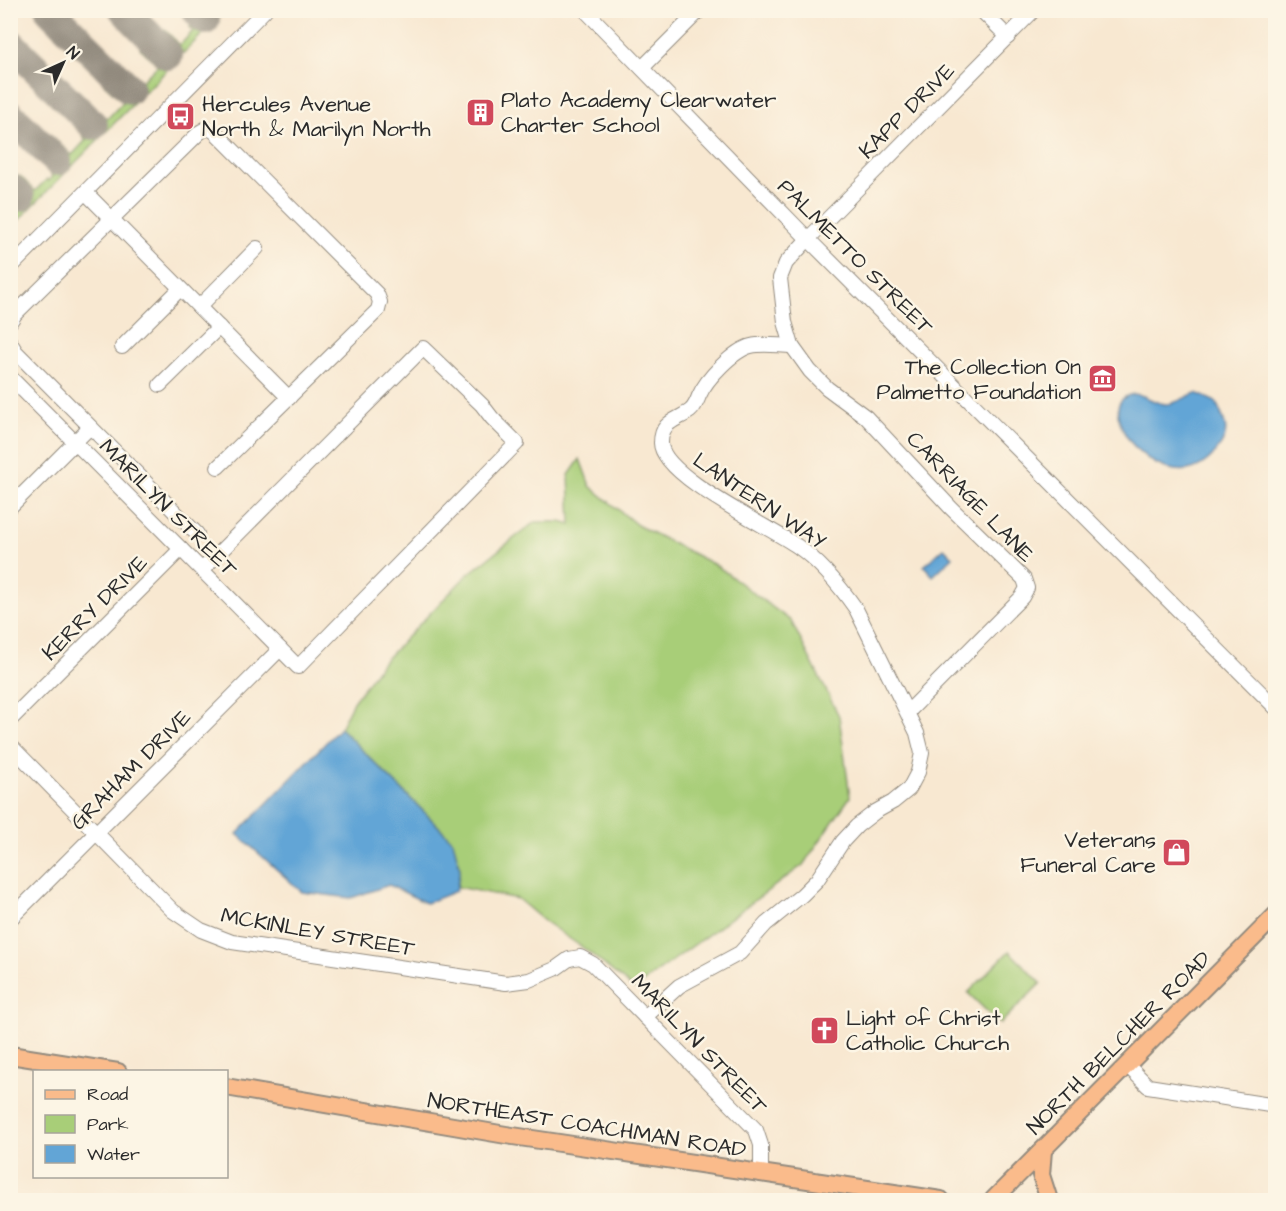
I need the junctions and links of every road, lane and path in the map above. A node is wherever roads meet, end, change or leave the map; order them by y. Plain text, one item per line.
1 (265, 10) edge
2 (585, 10) edge
3 (700, 10) edge
4 (981, 10) edge
5 (1034, 10) edge
6 (1008, 37) junction
7 (642, 68) junction
8 (86, 193) junction
9 (112, 219) junction
10 (808, 239) junction
11 (257, 248) dead end
12 (10, 268) edge
13 (180, 289) junction
14 (199, 307) junction
15 (10, 321) edge
16 (219, 327) junction
17 (10, 342) edge
18 (122, 346) dead end
19 (792, 346) junction
20 (10, 377) edge
21 (160, 386) dead end
22 (289, 398) junction
23 (90, 427) junction
24 (75, 442) junction
25 (218, 467) dead end
26 (10, 507) edge
27 (197, 534) dead end
28 (182, 549) junction
29 (202, 570) junction
30 (280, 649) junction
31 (1275, 708) edge
32 (908, 712) junction
33 (10, 720) edge
34 (10, 745) edge
35 (97, 832) junction
36 (1275, 915) edge
37 (10, 919) edge
38 (580, 957) joint
39 (645, 1017) junction
40 (10, 1055) edge
41 (1127, 1065) junction
42 (111, 1070) edge
43 (228, 1087) edge
44 (1275, 1106) edge
45 (1043, 1150) junction
46 (761, 1173) junction
47 (941, 1200) edge
48 (993, 1200) edge
49 (1049, 1200) edge

1 - 8 street
2 - 7 street, PALMETTO STREET
3 - 7 street
4 - 6 street
5 - 6 street, KAPP DRIVE
6 - 10 street, KAPP DRIVE
7 - 10 street, PALMETTO STREET
8 - 9 street
8 - 12 street
9 - 13 street
9 - 15 street
9 - 22 street
10 - 19 street, CARRIAGE LANE
10 - 31 street, PALMETTO STREET
11 - 14 street
13 - 14 street
13 - 18 street
14 - 16 street
16 - 21 street
16 - 22 street
17 - 23 street
19 - 32 street, CARRIAGE LANE
19 - 32 street, LANTERN WAY
20 - 24 street, MARILYN STREET
22 - 25 street
23 - 24 street
23 - 27 street
24 - 26 street
24 - 28 street, MARILYN STREET
28 - 29 street, MARILYN STREET
28 - 33 street, KERRY DRIVE
29 - 30 street, MARILYN STREET
29 - 30 street, MARILYN STREET
30 - 35 street, GRAHAM DRIVE
32 - 39 street, LANTERN WAY
34 - 35 street, MCKINLEY STREET
35 - 37 street, GRAHAM DRIVE
35 - 38 street, MCKINLEY STREET
36 - 41 main road, NORTH BELCHER ROAD
38 - 39 street, MARILYN STREET
39 - 46 street, MARILYN STREET
40 - 42 main road
41 - 44 street
41 - 45 main road, NORTH BELCHER ROAD
43 - 46 main road, NORTHEAST COACHMAN ROAD
45 - 48 main road, NORTH BELCHER ROAD
45 - 49 main road
46 - 47 main road, NORTHEAST COACHMAN ROAD

